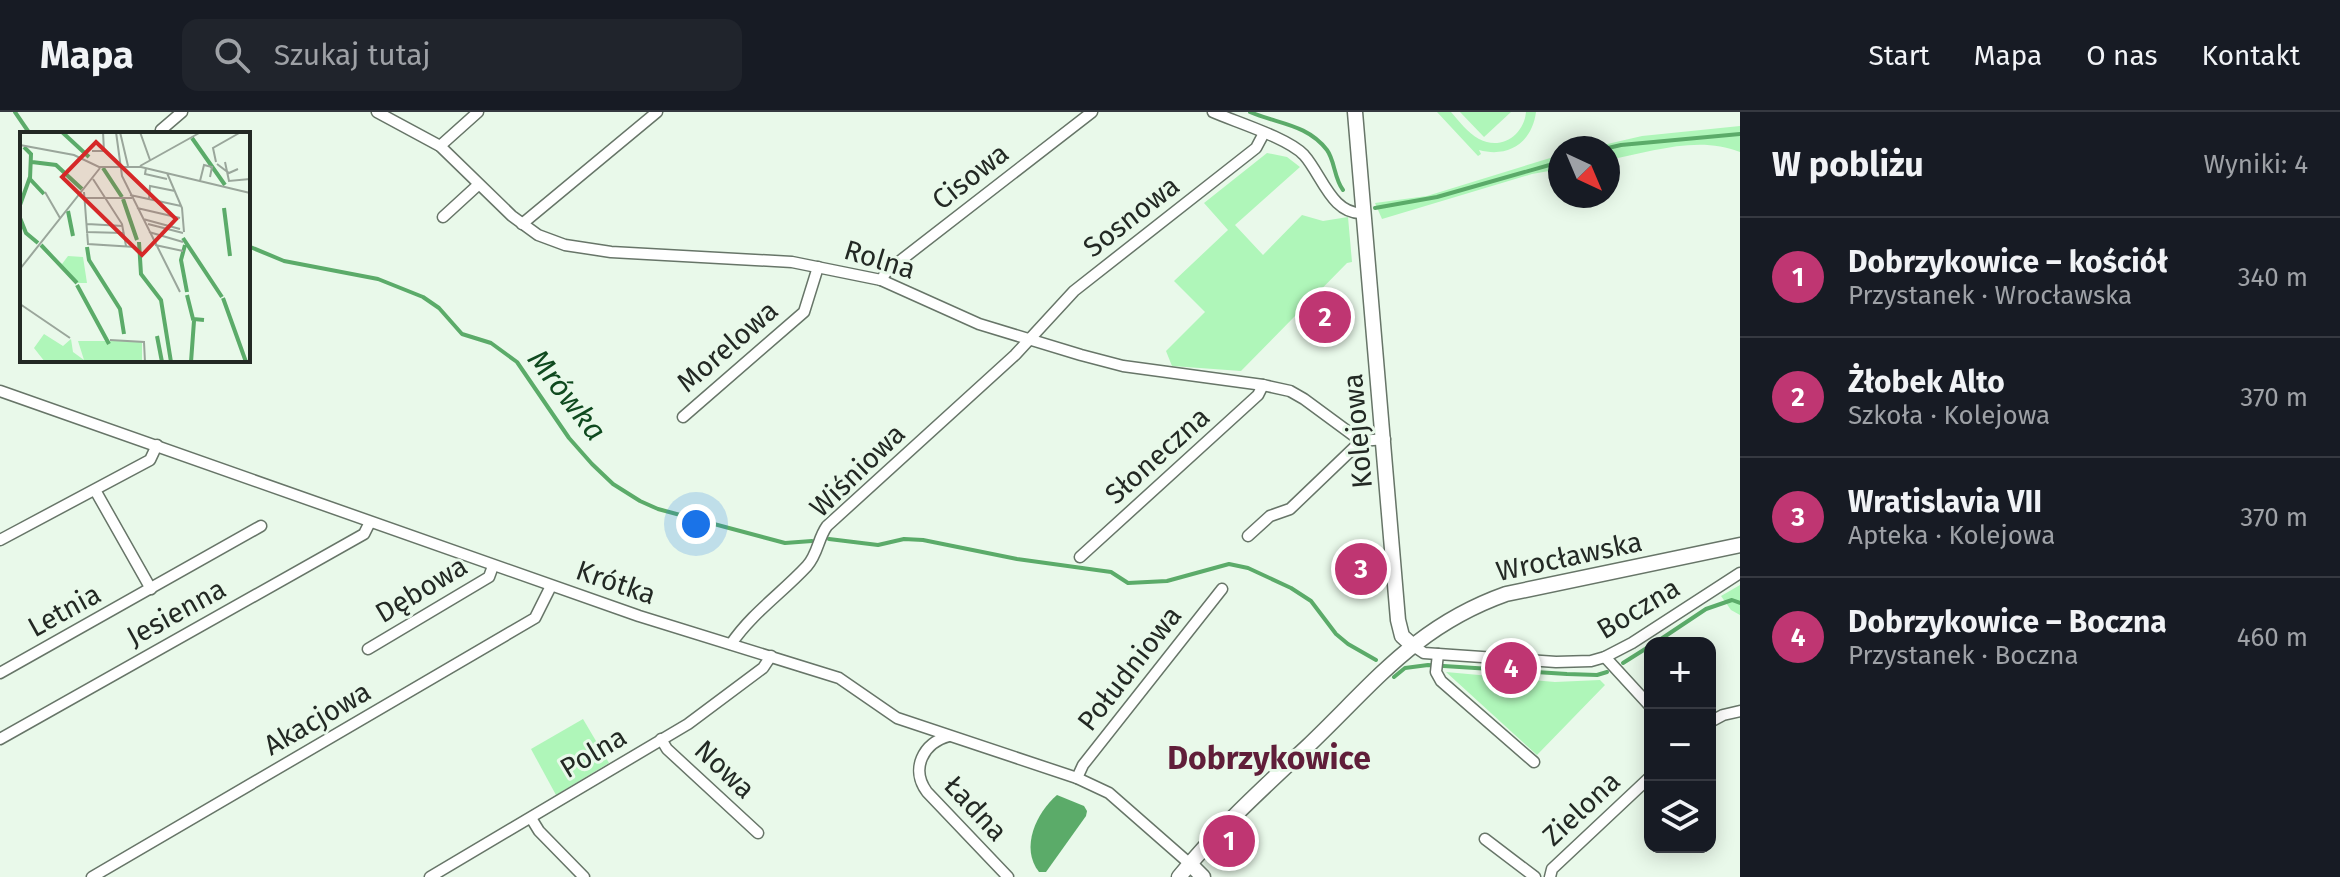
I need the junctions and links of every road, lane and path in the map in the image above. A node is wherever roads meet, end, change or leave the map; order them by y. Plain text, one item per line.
1 (182, 112) edge
2 (377, 112) edge
3 (478, 112) edge
4 (657, 112) edge
5 (1092, 112) edge
6 (1213, 112) edge
7 (1355, 112) edge
8 (161, 130) dead end
9 (1264, 133) junction
10 (440, 146) junction
11 (478, 185) junction
12 (1364, 213) junction
13 (443, 217) dead end
14 (522, 224) junction
15 (818, 267) junction
16 (881, 280) junction
17 (1028, 339) junction
18 (1263, 385) junction
19 (0, 391) edge
20 (683, 417) dead end
21 (1385, 439) junction
22 (1361, 441) junction
23 (157, 445) junction
24 (95, 490) junction
25 (370, 522) junction
26 (261, 526) dead end
27 (1248, 536) dead end
28 (0, 540) edge
29 (1740, 545) edge
30 (1080, 557) dead end
31 (493, 566) junction
32 (1740, 573) edge
33 (551, 586) junction
34 (151, 589) junction
35 (1222, 589) dead end
36 (731, 644) junction
37 (1412, 645) junction
38 (368, 649) dead end
39 (771, 656) junction
40 (1605, 657) junction
41 (1437, 663) junction
42 (0, 673) edge
43 (1644, 700) edge
44 (1740, 711) edge
45 (1716, 719) edge
46 (923, 726) junction
47 (951, 735) junction
48 (0, 739) edge
49 (661, 739) junction
50 (925, 752) junction
51 (1534, 762) dead end
52 (1077, 778) junction
53 (1646, 781) edge
54 (531, 818) junction
55 (758, 833) dead end
56 (1485, 839) dead end
57 (1190, 864) junction
58 (92, 877) edge
59 (430, 877) edge
60 (584, 877) edge
61 (1008, 877) edge
62 (1179, 877) edge
63 (1203, 877) edge
64 (1535, 877) edge
65 (1550, 877) edge

1 - 8 street
2 - 10 street, Rolna
3 - 10 street
4 - 14 street
5 - 16 street, Cisowa
6 - 9 street
7 - 12 street, Kolejowa
9 - 12 street
9 - 17 street, Sosnowa
10 - 11 street, Rolna
11 - 13 street
11 - 14 street, Rolna
12 - 21 street, Kolejowa
14 - 15 street, Rolna
15 - 16 street, Rolna
15 - 20 street, Morelowa
16 - 17 street, Rolna
17 - 18 street, Rolna
17 - 36 street, Wiśniowa
18 - 22 street, Rolna
18 - 30 street, Słoneczna
19 - 23 street, Krótka
21 - 22 street
21 - 37 street, Kolejowa
22 - 27 street
23 - 24 street
23 - 25 street, Krótka
24 - 28 street
24 - 34 street
25 - 31 street, Krótka
25 - 48 street, Jesienna
26 - 34 street, Letnia
29 - 37 street, Wrocławska
31 - 33 street, Krótka
31 - 38 street, Dębowa
32 - 40 street, Boczna
33 - 36 street, Krótka
33 - 58 street, Akacjowa
34 - 42 street, Letnia
35 - 52 street, Południowa
36 - 39 street, Krótka
37 - 41 street, Boczna
37 - 57 street, Wrocławska
39 - 46 street, Krótka
39 - 49 street, Polna
40 - 41 street, Boczna
40 - 43 street
41 - 51 street
44 - 45 street
46 - 47 street, Krótka
46 - 50 street
47 - 50 street, Ładna
47 - 52 street, Krótka
49 - 54 street, Polna
49 - 55 street, Nowa
50 - 61 street, Ładna
52 - 57 street, Krótka
53 - 65 street, Zielona
54 - 59 street, Polna
54 - 60 street
56 - 64 street
57 - 62 street, Wrocławska
57 - 63 street

